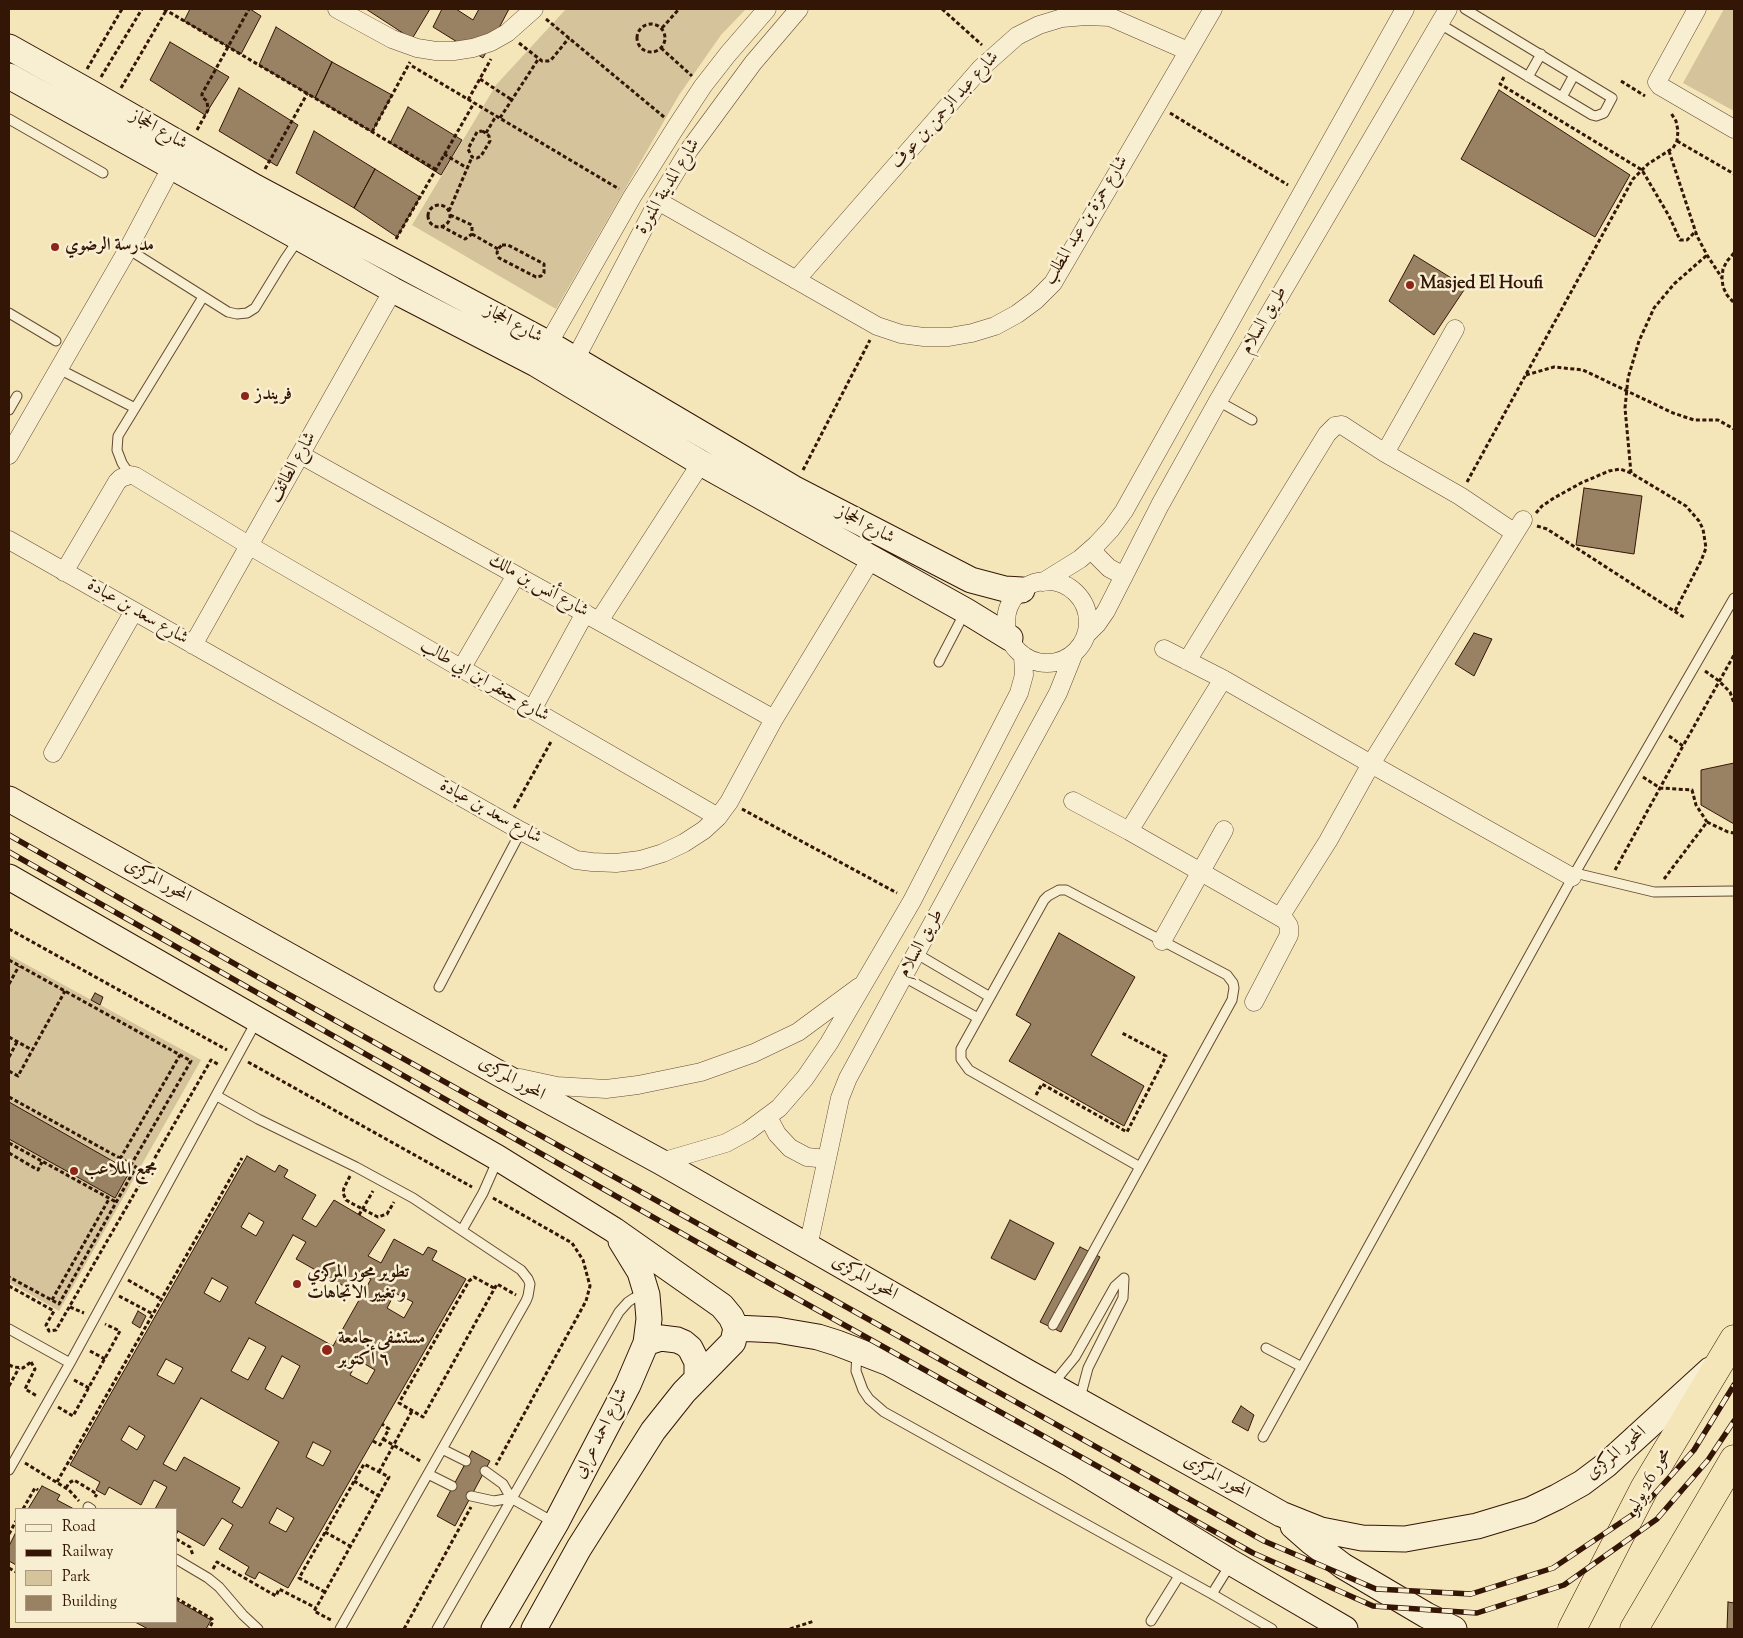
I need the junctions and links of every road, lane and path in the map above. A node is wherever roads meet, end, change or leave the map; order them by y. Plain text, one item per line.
1 (122, 9) edge
2 (142, 9) edge
3 (166, 9) edge
4 (249, 9) edge
5 (337, 9) edge
6 (534, 9) edge
7 (679, 9) edge
8 (767, 9) edge
9 (799, 9) edge
10 (942, 9) edge
11 (1052, 9) edge
12 (1212, 9) edge
13 (1405, 9) edge
14 (1465, 9) edge
15 (1696, 9) edge
16 (1444, 16) edge
17 (1039, 25) junction
18 (662, 28) junction
19 (507, 33) junction
20 (569, 38) junction
21 (9, 47) edge
22 (228, 47) junction
23 (660, 48) junction
24 (1188, 50) junction
25 (1541, 54) junction
26 (413, 56) junction
27 (994, 56) junction
28 (539, 58) junction
29 (1510, 66) junction
30 (1574, 74) junction
31 (1528, 77) junction
32 (10, 79) edge
33 (480, 79) junction
34 (1622, 81) dead end
35 (703, 86) junction
36 (93, 94) junction
37 (307, 94) junction
38 (1562, 97) junction
39 (468, 100) junction
40 (512, 100) junction
41 (1652, 100) dead end
42 (474, 103) junction
43 (1156, 105) junction
44 (1665, 109) dead end
45 (498, 117) junction
46 (9, 119) edge
47 (676, 127) junction
48 (1734, 129) edge
49 (372, 132) junction
50 (486, 132) junction
51 (1677, 140) junction
52 (1669, 151) junction
53 (444, 154) junction
54 (180, 157) junction
55 (472, 157) junction
56 (467, 168) junction
57 (435, 169) junction
58 (1642, 170) junction
59 (103, 173) dead end
60 (1734, 174) edge
61 (254, 187) junction
62 (1301, 193) junction
63 (632, 197) junction
64 (658, 201) junction
65 (449, 213) junction
66 (441, 226) junction
67 (1696, 231) junction
68 (472, 234) junction
69 (300, 238) junction
70 (128, 249) junction
71 (498, 249) junction
72 (1734, 253) edge
73 (1707, 255) junction
74 (386, 258) junction
75 (1722, 278) junction
76 (796, 280) junction
77 (393, 290) junction
78 (203, 297) junction
79 (1734, 303) edge
80 (9, 313) edge
81 (877, 326) junction
82 (1455, 329) dead end
83 (56, 341) dead end
84 (543, 354) junction
85 (59, 369) junction
86 (569, 370) junction
87 (1526, 375) junction
88 (1627, 390) junction
89 (17, 396) dead end
90 (1218, 401) junction
91 (135, 408) junction
92 (9, 410) edge
93 (1252, 420) dead end
94 (1734, 429) edge
95 (1385, 453) junction
96 (9, 455) edge
97 (301, 455) junction
98 (701, 463) junction
99 (1631, 473) junction
100 (130, 475) junction
101 (793, 488) junction
102 (1460, 496) junction
103 (1522, 525) junction
104 (9, 540) edge
105 (250, 546) junction
106 (1092, 548) junction
107 (871, 559) junction
108 (64, 572) junction
109 (516, 575) junction
110 (1124, 576) junction
111 (1033, 586) junction
112 (1734, 598) edge
113 (134, 611) junction
114 (966, 611) junction
115 (1675, 611) junction
116 (592, 617) junction
117 (1685, 618) dead end
118 (1086, 636) junction
119 (193, 645) junction
120 (1017, 647) junction
121 (1164, 649) dead end
122 (1074, 653) junction
123 (1734, 655) edge
124 (1188, 661) junction
125 (939, 662) dead end
126 (1695, 665) junction
127 (461, 669) junction
128 (1223, 679) junction
129 (1719, 680) junction
130 (1734, 703) edge
131 (532, 710) junction
132 (774, 719) junction
133 (560, 726) junction
134 (1659, 728) junction
135 (1683, 746) junction
136 (53, 753) dead end
137 (1371, 764) junction
138 (1634, 772) junction
139 (1660, 788) junction
140 (9, 799) edge
141 (1073, 801) dead end
142 (729, 802) junction
143 (20, 812) edge
144 (718, 817) junction
145 (1707, 822) junction
146 (513, 826) junction
147 (1224, 830) dead end
148 (1130, 831) junction
149 (1734, 833) edge
150 (1201, 871) junction
151 (1574, 875) junction
152 (9, 877) edge
153 (1609, 881) junction
154 (1734, 891) edge
155 (1654, 892) junction
156 (912, 901) junction
157 (1280, 917) junction
158 (1162, 940) junction
159 (916, 954) junction
160 (9, 960) edge
161 (19, 966) junction
162 (904, 977) junction
163 (865, 983) junction
164 (9, 984) edge
165 (439, 987) dead end
166 (65, 991) junction
167 (990, 997) junction
168 (1254, 1002) dead end
169 (978, 1018) junction
170 (257, 1020) junction
171 (1122, 1033) dead end
172 (9, 1037) edge
173 (17, 1042) junction
174 (33, 1050) junction
175 (180, 1055) junction
176 (9, 1057) edge
177 (9, 1071) edge
178 (230, 1071) junction
179 (500, 1074) junction
180 (217, 1096) junction
181 (9, 1097) edge
182 (1030, 1104) junction
183 (768, 1117) junction
184 (9, 1143) edge
185 (15, 1146) junction
186 (10, 1154) edge
187 (120, 1158) junction
188 (242, 1158) dead end
189 (498, 1158) junction
190 (827, 1159) junction
191 (42, 1162) junction
192 (661, 1162) junction
193 (131, 1165) junction
194 (1140, 1166) junction
195 (344, 1188) dead end
196 (109, 1199) junction
197 (367, 1200) dead end
198 (116, 1202) junction
199 (362, 1209) junction
200 (387, 1214) dead end
201 (359, 1215) dead end
202 (462, 1230) junction
203 (614, 1230) junction
204 (808, 1247) junction
205 (118, 1275) junction
206 (9, 1276) edge
207 (9, 1286) edge
208 (494, 1288) junction
209 (110, 1291) junction
210 (647, 1295) junction
211 (161, 1299) junction
212 (52, 1300) junction
213 (526, 1301) junction
214 (153, 1314) junction
215 (1053, 1325) dead end
216 (736, 1328) junction
217 (9, 1329) edge
218 (646, 1343) junction
219 (1266, 1348) dead end
220 (1728, 1349) edge
221 (857, 1350) junction
222 (70, 1363) junction
223 (1302, 1367) junction
224 (19, 1368) dead end
225 (697, 1378) junction
226 (9, 1386) edge
227 (1051, 1386) junction
228 (1079, 1401) junction
229 (412, 1411) junction
230 (382, 1424) dead end
231 (1263, 1437) dead end
232 (383, 1439) junction
233 (373, 1441) dead end
234 (393, 1445) junction
235 (442, 1449) junction
236 (16, 1458) junction
237 (1734, 1459) edge
238 (466, 1461) dead end
239 (9, 1470) edge
240 (430, 1470) junction
241 (485, 1471) dead end
242 (379, 1472) junction
243 (57, 1482) junction
244 (354, 1482) junction
245 (452, 1486) dead end
246 (66, 1488) junction
247 (38, 1490) dead end
248 (379, 1496) junction
249 (474, 1497) joint
250 (511, 1498) junction
251 (24, 1508) edge
252 (90, 1508) edge
253 (1282, 1514) junction
254 (15, 1523) edge
255 (556, 1524) junction
256 (325, 1532) junction
257 (9, 1534) edge
258 (178, 1540) edge
259 (183, 1543) dead end
260 (350, 1546) junction
261 (178, 1560) edge
262 (1232, 1563) junction
263 (1178, 1576) junction
264 (208, 1578) junction
265 (325, 1592) junction
266 (1212, 1594) junction
267 (178, 1599) edge
268 (316, 1608) junction
269 (814, 1621) dead end
270 (1151, 1622) dead end
271 (341, 1628) edge
272 (209, 1629) edge
273 (258, 1629) edge
274 (404, 1629) edge
275 (437, 1629) edge
276 (494, 1629) edge
277 (534, 1629) edge
278 (790, 1629) edge
279 (1272, 1629) edge
280 (1345, 1629) edge
281 (1454, 1629) edge
282 (1572, 1629) edge
283 (1634, 1629) edge

1 - 36 path
2 - 36 path
3 - 22 path
3 - 36 path
4 - 22 path
5 - 26 street
6 - 19 street
6 - 20 path
7 - 18 path
8 - 35 street, شارع المدينة المنورة
9 - 64 street, شارع المدينة المنورة
10 - 27 path
11 - 17 street
12 - 24 street, شارع حمزة بن عبد المطلب
13 - 62 street, طريق السلام
14 - 25 lane
15 - 48 street
16 - 29 lane
16 - 90 street, طريق السلام
17 - 24 street, شارع عبد الرحمن بن عوف
17 - 27 street, شارع عبد الرحمن بن عوف
18 - 23 path
18 - 23 path
19 - 26 street
19 - 28 path
19 - 33 path
20 - 28 path
20 - 47 path
21 - 36 main road, شارع الحجاز
22 - 37 path
22 - 54 path
23 - 35 path
24 - 43 street, شارع حمزة بن عبد المطلب
25 - 30 lane
25 - 31 lane
26 - 39 path
26 - 49 path
27 - 76 street, شارع عبد الرحمن بن عوف
28 - 40 path
29 - 31 lane
29 - 58 path
30 - 38 lane
30 - 38 lane
31 - 38 lane
32 - 54 main road, شارع الحجاز
33 - 39 path
33 - 40 path
34 - 41 path
35 - 47 street, شارع المدينة المنورة
36 - 54 main road, شارع الحجاز
37 - 49 path
37 - 61 path
39 - 42 path
40 - 45 path
42 - 45 path
42 - 53 path
43 - 62 path
43 - 81 street, شارع حمزة بن عبد المطلب
44 - 51 path
45 - 50 path
45 - 63 path
46 - 59 lane
47 - 63 street, شارع المدينة المنورة
49 - 57 path
50 - 55 path
50 - 55 path
51 - 52 path
51 - 60 path
52 - 58 path
52 - 67 path
53 - 56 path
53 - 57 path
54 - 61 main road, شارع الحجاز
54 - 69 main road, شارع الحجاز
54 - 70 street
55 - 56 path
56 - 65 path
57 - 74 path
58 - 67 path
58 - 87 path
61 - 74 main road, شارع الحجاز
62 - 106 street, طريق السلام
63 - 84 street, شارع المدينة المنورة
64 - 76 street, شارع حمزة بن عبد المطلب
64 - 86 street, شارع المدينة المنورة
65 - 66 path
65 - 66 path
65 - 68 path
66 - 68 path
67 - 73 path
68 - 71 path
69 - 77 main road, شارع الحجاز
69 - 78 lane
70 - 78 lane
70 - 85 street
71 - 71 path
72 - 75 path
73 - 75 path
73 - 88 path
74 - 84 main road, شارع الحجاز
75 - 79 path
76 - 81 street, شارع حمزة بن عبد المطلب
77 - 84 main road, شارع الحجاز
77 - 97 street, شارع الطائف
78 - 91 lane
80 - 83 lane
81 - 101 path
82 - 95 street
84 - 86 main road, شارع الحجاز
85 - 91 lane
85 - 96 street
86 - 98 main road, شارع الحجاز
86 - 101 main road, شارع الحجاز
87 - 88 path
87 - 102 path
88 - 94 path
88 - 99 path
89 - 92 lane
90 - 93 lane
90 - 110 street, طريق السلام
91 - 100 lane
95 - 102 street
95 - 124 street
97 - 105 street, شارع الطائف
97 - 109 street, شارع أنس بن مالك
98 - 107 main road, شارع الحجاز
98 - 116 street
99 - 103 path
99 - 115 path
100 - 105 street, شارع جعفر ابن ابي طالب
100 - 108 street
101 - 111 main road, شارع الحجاز
102 - 103 street
103 - 115 path
103 - 137 street
104 - 108 street, شارع سعد بن عبادة
105 - 119 street, شارع الطائف
105 - 127 street, شارع جعفر ابن ابي طالب
106 - 110 street
106 - 111 street, طريق السلام
107 - 114 main road, شارع الحجاز
107 - 132 street, شارع سعد بن عبادة
108 - 113 street, شارع سعد بن عبادة
109 - 116 street, شارع أنس بن مالك
109 - 127 street
110 - 118 street, طريق السلام
111 - 118 street
111 - 120 street
112 - 126 lane
113 - 119 street, شارع سعد بن عبادة
113 - 136 street
114 - 120 main road, شارع الحجاز
114 - 125 lane
115 - 117 path
116 - 131 street
116 - 132 street, شارع أنس بن مالك
118 - 122 street
119 - 146 street, شارع سعد بن عبادة
120 - 122 street
120 - 156 street, طريق السلام
121 - 124 street
122 - 159 street, طريق السلام
123 - 129 path
124 - 128 street
126 - 129 path
126 - 134 lane
127 - 131 street, شارع جعفر ابن ابي طالب
128 - 137 street
128 - 148 street
129 - 130 path
129 - 135 path
131 - 133 street, شارع جعفر ابن ابي طالب
132 - 142 street, شارع سعد بن عبادة
133 - 144 street, شارع جعفر ابن ابي طالب
133 - 146 path
134 - 135 path
134 - 138 lane
135 - 139 path
137 - 151 street
137 - 157 street
138 - 139 path
138 - 151 lane
139 - 145 path
139 - 153 path
140 - 143 main road, المحور المركزى
141 - 148 street
142 - 144 street, شارع سعد بن عبادة
142 - 156 path
143 - 179 main road, المحور المركزى
144 - 146 street, شارع سعد بن عبادة
145 - 149 path
145 - 155 path
146 - 165 lane
147 - 150 street
148 - 150 street
150 - 157 street
150 - 158 street
151 - 153 lane
151 - 223 lane
152 - 170 main road
153 - 155 lane
154 - 155 lane
156 - 163 street, طريق السلام
157 - 168 street
158 - 167 lane
158 - 194 lane
159 - 162 street, طريق السلام
159 - 167 lane
160 - 161 path
161 - 164 path
161 - 166 path
162 - 169 lane
162 - 190 street, طريق السلام
163 - 179 street
163 - 183 street, طريق السلام
166 - 174 path
166 - 175 path
167 - 169 lane
169 - 182 lane
170 - 178 lane
170 - 189 main road
171 - 182 path
172 - 173 path
173 - 174 path
173 - 176 path
174 - 177 path
175 - 187 path
175 - 193 path
178 - 180 lane
178 - 207 path
179 - 192 main road, المحور المركزى
180 - 202 lane
180 - 205 lane
181 - 187 path
182 - 194 lane
183 - 190 street
183 - 192 street, طريق السلام
184 - 185 path
185 - 186 path
185 - 191 path
186 - 191 path
187 - 193 path
188 - 211 path
189 - 202 lane
189 - 203 main road
190 - 204 street, طريق السلام
191 - 196 path
192 - 204 main road, المحور المركزى
193 - 198 path
194 - 215 lane
195 - 199 path
196 - 198 path
196 - 212 path
197 - 199 path
198 - 212 path
199 - 200 path
199 - 201 path
202 - 213 lane
203 - 210 main road, شارع احمد عرابى
203 - 216 main road
204 - 227 main road, المحور المركزى
205 - 209 lane
205 - 211 path
206 - 212 path
208 - 213 path
208 - 229 path
208 - 229 path
209 - 214 path
209 - 222 lane
210 - 218 main road, شارع احمد عرابى
210 - 250 lane
211 - 214 path
213 - 235 lane
214 - 243 path
216 - 221 main road
216 - 225 main road, شارع احمد عرابى
217 - 222 lane
218 - 225 main road
218 - 255 main road, شارع احمد عرابى
219 - 223 lane
220 - 253 main road, المحور المركزى
220 - 282 highway, محور 26 يوليو
221 - 262 main road
221 - 263 lane
222 - 236 lane
223 - 231 lane
224 - 226 path
225 - 277 main road, شارع احمد عرابى
227 - 228 main road, المحور المركزى
227 - 228 lane
228 - 253 main road, المحور المركزى
229 - 234 path
230 - 232 path
232 - 233 path
232 - 234 path
234 - 240 path
234 - 242 path
235 - 238 lane
235 - 240 lane
236 - 239 lane
236 - 243 path
237 - 283 highway
240 - 245 lane
240 - 271 lane
241 - 250 lane
242 - 244 path
242 - 248 path
243 - 246 path
244 - 248 path
244 - 256 path
246 - 252 path
246 - 252 path
247 - 251 path
248 - 260 path
249 - 250 lane
249 - 274 path
250 - 255 lane
250 - 275 lane
253 - 281 main road
254 - 257 path
255 - 276 main road, شارع احمد عرابى
256 - 260 path
256 - 265 path
258 - 259 path
260 - 265 path
261 - 264 lane
262 - 266 lane
262 - 280 main road
263 - 266 lane
263 - 270 lane
264 - 268 path
264 - 273 lane
265 - 268 path
266 - 279 lane
267 - 272 path
268 - 271 path
269 - 278 path

